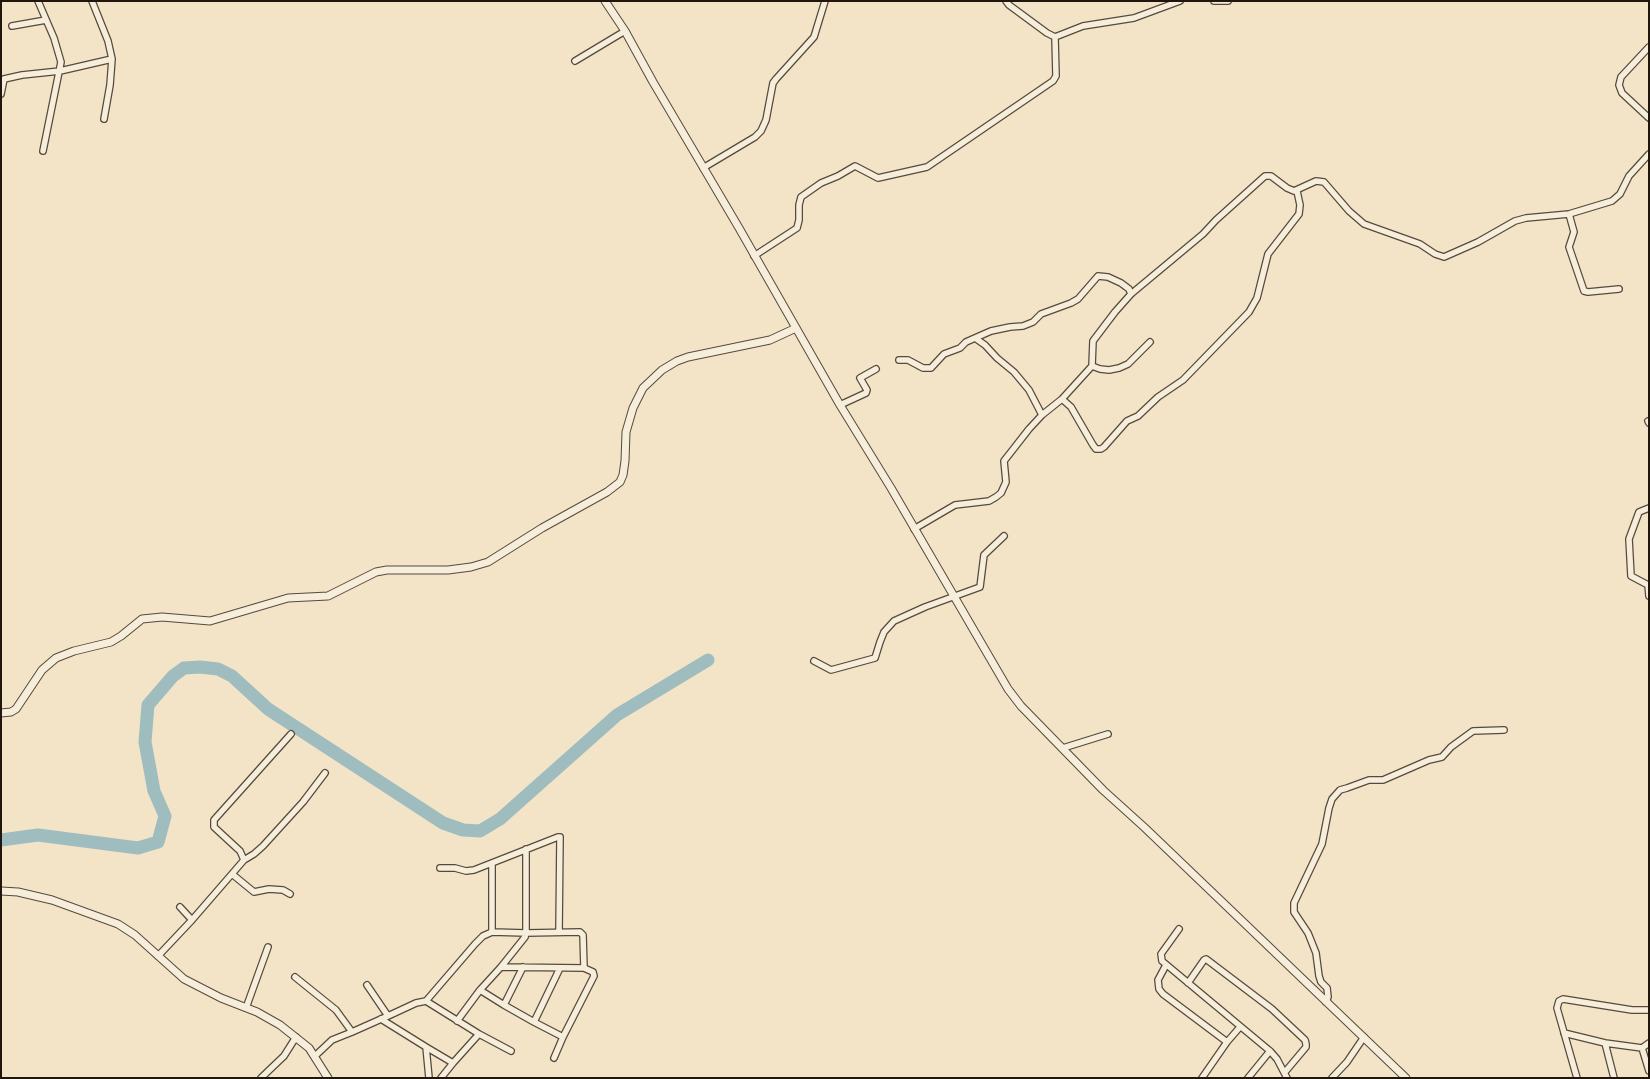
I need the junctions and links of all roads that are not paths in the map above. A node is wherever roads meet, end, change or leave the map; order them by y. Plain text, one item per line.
1 (38, 1) edge
2 (92, 1) edge
3 (605, 1) edge
4 (825, 1) edge
5 (1006, 1) edge
6 (1180, 1) edge
7 (1214, 1) edge
8 (1228, 1) edge
9 (46, 20) junction
10 (12, 26) dead end
11 (625, 31) junction
12 (1055, 37) junction
13 (1649, 47) edge
14 (112, 59) junction
15 (575, 61) dead end
16 (60, 71) junction
17 (2, 79) edge
18 (1, 94) edge
19 (1649, 118) edge
20 (104, 119) dead end
21 (43, 150) dead end
22 (1649, 154) edge
23 (703, 168) junction
24 (1297, 191) junction
25 (1569, 214) junction
26 (754, 256) junction
27 (1619, 289) dead end
28 (1131, 294) junction
29 (796, 328) junction
30 (976, 338) junction
31 (1150, 342) dead end
32 (899, 360) dead end
33 (1092, 366) junction
34 (876, 368) dead end
35 (1062, 399) junction
36 (840, 405) junction
37 (1042, 415) junction
38 (1649, 508) edge
39 (914, 529) junction
40 (1004, 536) dead end
41 (954, 596) junction
42 (1649, 596) edge
43 (814, 661) dead end
44 (1, 713) edge
45 (1504, 730) dead end
46 (291, 734) dead end
47 (1108, 734) dead end
48 (1062, 748) junction
49 (325, 773) dead end
50 (526, 849) junction
51 (244, 860) junction
52 (492, 863) junction
53 (440, 868) dead end
54 (232, 874) junction
55 (1, 891) edge
56 (290, 894) dead end
57 (180, 907) dead end
58 (192, 920) junction
59 (1179, 929) dead end
60 (492, 932) junction
61 (560, 932) junction
62 (526, 933) junction
63 (268, 947) dead end
64 (158, 956) junction
65 (501, 967) junction
66 (523, 967) junction
67 (560, 968) junction
68 (584, 968) junction
69 (1165, 968) junction
70 (295, 977) dead end
71 (1188, 983) junction
72 (367, 985) dead end
73 (480, 990) junction
74 (426, 1002) junction
75 (1326, 1002) junction
76 (504, 1004) junction
77 (246, 1008) junction
78 (1649, 1010) edge
79 (388, 1016) junction
80 (381, 1019) junction
81 (457, 1021) junction
82 (534, 1022) junction
83 (1240, 1027) junction
84 (352, 1032) junction
85 (1564, 1033) junction
86 (479, 1034) junction
87 (296, 1037) junction
88 (564, 1037) junction
89 (1364, 1037) junction
90 (1227, 1042) junction
91 (1605, 1043) junction
92 (1649, 1043) edge
93 (426, 1047) junction
94 (1642, 1048) junction
95 (511, 1051) dead end
96 (1270, 1051) junction
97 (315, 1056) junction
98 (554, 1058) dead end
99 (452, 1063) junction
100 (1649, 1071) edge
101 (1286, 1075) edge
102 (261, 1078) edge
103 (328, 1078) edge
104 (429, 1078) edge
105 (441, 1078) edge
106 (1202, 1078) edge
107 (1248, 1078) edge
108 (1332, 1078) edge
109 (1406, 1078) edge
110 (1578, 1078) edge
111 (1614, 1078) edge

1 - 9 street
2 - 14 street
3 - 11 street
4 - 23 street
5 - 12 street
6 - 12 street
7 - 8 street
9 - 10 street
9 - 16 street
11 - 15 street
11 - 23 street
12 - 26 street
13 - 19 street
14 - 16 street
14 - 20 street
16 - 17 street
16 - 21 street
17 - 18 street
22 - 25 street
23 - 26 street
24 - 25 street
24 - 28 street
24 - 35 street
25 - 27 street
26 - 29 street
28 - 30 street
28 - 33 street
29 - 36 street
29 - 44 street
30 - 32 street
30 - 37 street
31 - 33 street
33 - 35 street
34 - 36 street
35 - 37 street
36 - 39 street
37 - 39 street
38 - 42 street
39 - 41 street
40 - 41 street
41 - 43 street
41 - 48 street
45 - 75 street
46 - 51 street
47 - 48 street
48 - 75 street
49 - 51 street
50 - 52 street
50 - 61 street
50 - 62 street
51 - 54 street
52 - 53 street
52 - 60 street
54 - 56 street
54 - 58 street
55 - 64 street
57 - 58 street
58 - 64 street
59 - 69 street
60 - 62 street
60 - 74 street
61 - 62 street
61 - 68 street
62 - 65 street
63 - 77 street
64 - 77 street
65 - 66 street
65 - 73 street
66 - 67 street
66 - 76 street
67 - 68 street
67 - 82 street
68 - 88 street
69 - 71 street
69 - 90 street
70 - 84 street
71 - 83 street
71 - 101 street
72 - 79 street
73 - 76 street
73 - 81 street
74 - 79 street
74 - 81 street
75 - 89 street
76 - 82 street
77 - 87 street
78 - 85 street
79 - 80 street
80 - 84 street
80 - 93 street
81 - 86 street
82 - 88 street
83 - 90 street
83 - 96 street
84 - 97 street
85 - 91 street
85 - 110 street
86 - 95 street
86 - 99 street
87 - 97 street
87 - 102 street
88 - 98 street
89 - 108 street
89 - 109 street
90 - 106 street
91 - 94 street
91 - 111 street
92 - 94 street
93 - 99 street
93 - 104 street
94 - 100 street
96 - 101 street
96 - 107 street
97 - 103 street
99 - 105 street

